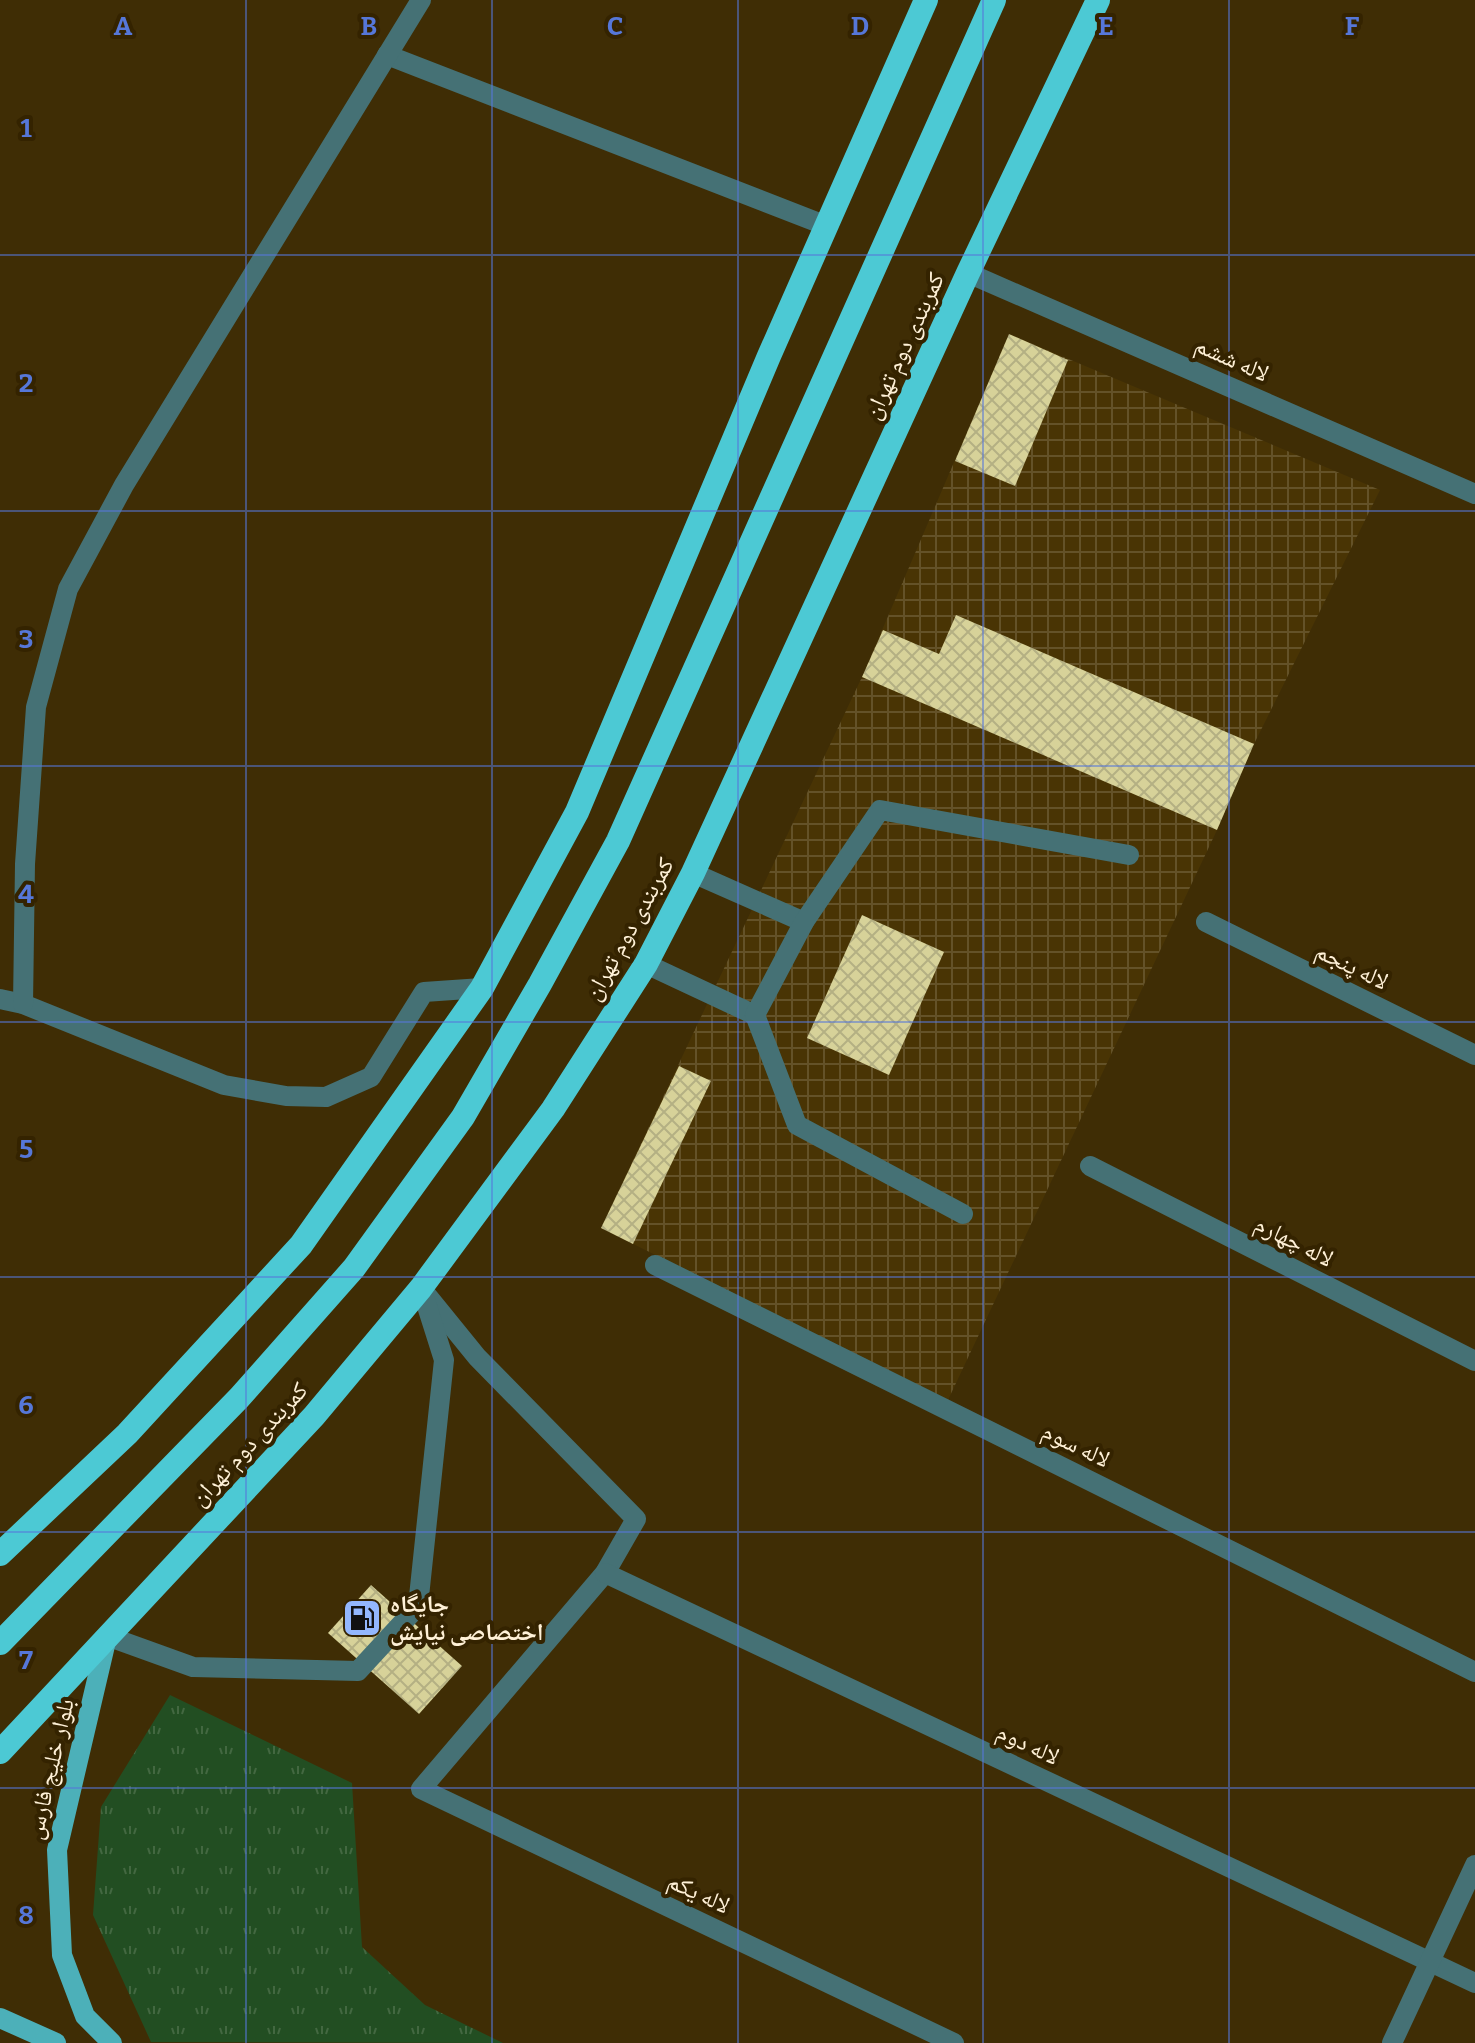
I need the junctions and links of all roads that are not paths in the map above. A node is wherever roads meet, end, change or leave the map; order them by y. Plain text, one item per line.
1 (421, 0) edge
2 (926, 0) edge
3 (994, 0) edge
4 (1098, 0) edge
5 (387, 55) junction
6 (827, 226) junction
7 (968, 273) junction
8 (1475, 494) edge
9 (1129, 855) dead end
10 (693, 873) junction
11 (804, 922) junction
12 (1206, 922) dead end
13 (646, 964) junction
14 (482, 988) junction
15 (0, 999) edge
16 (23, 1004) junction
17 (755, 1015) junction
18 (1475, 1055) edge
19 (1090, 1166) dead end
20 (963, 1214) dead end
21 (655, 1265) dead end
22 (421, 1288) junction
23 (1475, 1361) edge
24 (0, 1554) edge
25 (605, 1573) junction
26 (107, 1636) junction
27 (0, 1643) edge
28 (1475, 1672) edge
29 (0, 1752) edge
30 (1475, 1865) edge
31 (1429, 1963) junction
32 (1475, 1983) edge
33 (0, 2018) edge
34 (56, 2043) edge
35 (112, 2043) edge
36 (954, 2043) edge
37 (1392, 2043) edge

1 - 5 street
2 - 6 highway
3 - 27 highway, کمربندی دوم تهران
4 - 7 highway, کمربندی دوم تهران
5 - 6 street
5 - 16 street
6 - 14 highway
7 - 8 street, لاله ششم
7 - 10 highway, کمربندی دوم تهران
9 - 11 street
10 - 11 street
10 - 13 highway, کمربندی دوم تهران
11 - 17 street
12 - 18 street, لاله پنجم
13 - 17 street
13 - 22 highway, کمربندی دوم تهران
14 - 16 street
14 - 24 highway
15 - 16 street
17 - 20 street
19 - 23 street, لاله چهارم
21 - 28 street, لاله سوم
22 - 25 street
22 - 26 highway, کمربندی دوم تهران
22 - 26 street
25 - 31 street, لاله دوم
25 - 36 street, لاله یکم
26 - 29 highway, کمربندی دوم تهران
26 - 35 main road, بلوار خلیج فارس
30 - 31 street
31 - 32 street, لاله دوم
31 - 37 street
33 - 34 main road

